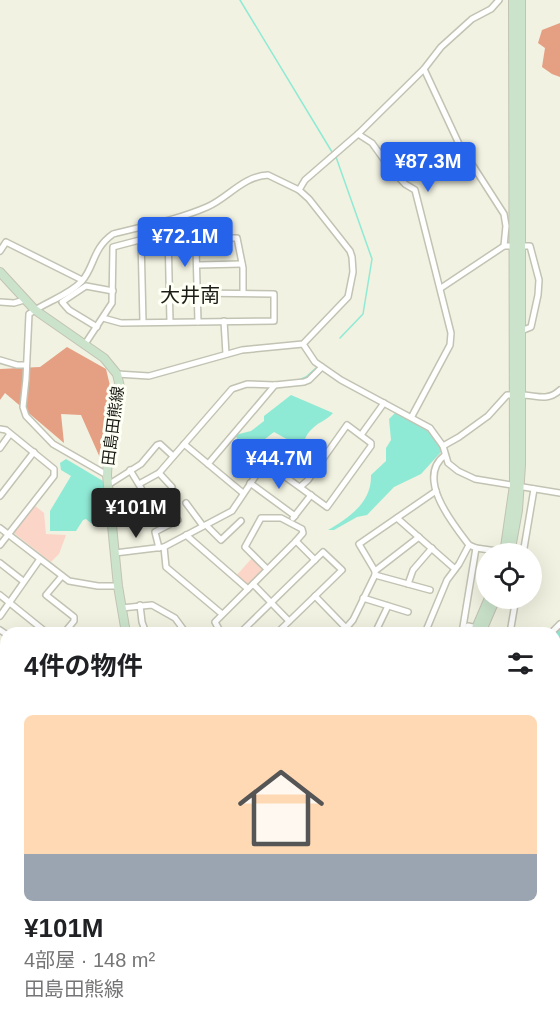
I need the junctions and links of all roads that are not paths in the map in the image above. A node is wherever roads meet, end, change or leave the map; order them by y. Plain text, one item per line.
1 (499, 0) edge
2 (513, 0) edge
3 (521, 0) edge
4 (424, 69) junction
5 (358, 134) junction
6 (299, 190) junction
7 (168, 232) junction
8 (193, 238) junction
9 (141, 239) junction
10 (504, 246) junction
11 (518, 246) junction
12 (0, 251) edge
13 (242, 264) junction
14 (197, 265) junction
15 (0, 272) edge
16 (82, 280) junction
17 (441, 288) junction
18 (113, 291) junction
19 (243, 292) junction
20 (197, 293) junction
21 (24, 300) junction
22 (0, 302) edge
23 (35, 310) junction
24 (103, 318) junction
25 (224, 321) junction
26 (143, 322) junction
27 (170, 322) junction
28 (198, 322) junction
29 (97, 327) junction
30 (521, 331) junction
31 (85, 344) junction
32 (303, 344) junction
33 (226, 354) junction
34 (0, 360) edge
35 (26, 366) junction
36 (322, 367) junction
37 (117, 374) junction
38 (274, 385) junction
39 (560, 390) edge
40 (518, 395) junction
41 (384, 404) junction
42 (412, 417) junction
43 (0, 429) edge
44 (10, 434) junction
45 (361, 435) junction
46 (184, 444) junction
47 (443, 446) junction
48 (0, 448) edge
49 (34, 452) junction
50 (173, 456) junction
51 (445, 456) junction
52 (208, 464) junction
53 (130, 470) junction
54 (159, 473) junction
55 (107, 475) junction
56 (250, 483) junction
57 (139, 484) junction
58 (108, 485) junction
59 (517, 485) junction
60 (172, 487) dead end
61 (300, 487) junction
62 (534, 489) junction
63 (436, 491) junction
64 (243, 493) junction
65 (560, 493) edge
66 (311, 495) junction
67 (0, 496) edge
68 (186, 503) dead end
69 (127, 505) dead end
70 (295, 516) junction
71 (397, 518) junction
72 (178, 520) dead end
73 (241, 520) dead end
74 (290, 522) junction
75 (205, 525) junction
76 (0, 528) edge
77 (8, 535) junction
78 (186, 535) junction
79 (419, 537) junction
80 (296, 541) junction
81 (509, 543) edge
82 (525, 543) edge
83 (0, 545) edge
84 (469, 545) junction
85 (162, 547) junction
86 (432, 548) junction
87 (476, 548) joint
88 (115, 554) junction
89 (40, 559) junction
90 (315, 560) junction
91 (0, 563) edge
92 (267, 569) junction
93 (455, 569) junction
94 (375, 573) junction
95 (62, 576) junction
96 (23, 581) junction
97 (253, 584) junction
98 (408, 584) junction
99 (118, 586) junction
100 (248, 589) junction
101 (430, 590) dead end
102 (0, 595) edge
103 (315, 596) junction
104 (363, 598) junction
105 (9, 602) junction
106 (272, 602) junction
107 (140, 605) junction
108 (388, 606) junction
109 (122, 608) junction
110 (485, 609) edge
111 (490, 609) edge
112 (514, 609) edge
113 (408, 612) dead end
114 (222, 614) junction
115 (0, 616) edge
116 (289, 621) junction
117 (40, 627) edge
118 (69, 627) edge
119 (125, 627) edge
120 (144, 627) edge
121 (182, 627) edge
122 (218, 627) edge
123 (246, 627) edge
124 (283, 627) edge
125 (345, 627) edge
126 (350, 627) edge
127 (378, 627) edge
128 (427, 627) edge
129 (465, 627) edge
130 (478, 627) edge
131 (479, 627) edge
132 (511, 627) edge

1 - 4 street
2 - 11 street
3 - 11 street
4 - 5 street
4 - 10 street
5 - 6 street
5 - 17 street
6 - 16 street
6 - 32 street
7 - 8 street
7 - 9 street
7 - 27 street
8 - 13 street
8 - 14 street
9 - 18 street
9 - 26 street
10 - 11 street
10 - 17 street
11 - 30 street
11 - 30 street
11 - 40 street
12 - 16 street
13 - 14 street
13 - 19 street
14 - 20 street
15 - 21 street, 田島田熊線
16 - 23 street
17 - 42 street
18 - 24 street
18 - 29 street
19 - 20 street
19 - 25 street
20 - 28 street
21 - 22 street
21 - 23 street, 田島田熊線
23 - 31 street, 田島田熊線
23 - 35 street
24 - 26 street
24 - 29 street
25 - 28 street
25 - 33 street
26 - 27 street
27 - 28 street
29 - 31 street
30 - 40 street
31 - 37 street, 田島田熊線
32 - 33 street
32 - 36 street
33 - 37 street
34 - 35 street
35 - 55 street
36 - 38 street
36 - 41 street
37 - 55 street, 田島田熊線
38 - 46 street
38 - 52 street
39 - 40 street
40 - 47 street
40 - 59 street
41 - 42 street
41 - 45 street
42 - 47 street
43 - 44 street
44 - 48 street
44 - 49 street
45 - 61 street
45 - 66 street
46 - 50 street
46 - 52 street
47 - 51 street
49 - 67 street
49 - 77 street
50 - 53 street
50 - 54 street
51 - 59 street
51 - 63 street
52 - 64 street
53 - 57 street
53 - 58 street
54 - 57 street
54 - 60 street
55 - 58 street, 田島田熊線
56 - 61 street
56 - 64 street
56 - 70 street
57 - 69 street
58 - 88 street, 田島田熊線
59 - 62 street
59 - 81 street
61 - 66 street
62 - 65 street
62 - 82 street
63 - 71 street
63 - 84 street
64 - 75 street
66 - 70 street
68 - 75 street
70 - 74 street
71 - 79 street
71 - 94 street
72 - 85 street
73 - 75 street
74 - 80 street
74 - 92 street
75 - 78 street
76 - 77 street
77 - 83 street
77 - 89 street
78 - 85 street
78 - 100 street
79 - 86 street
79 - 94 street
80 - 90 street
80 - 92 street
84 - 87 street
84 - 93 street
85 - 88 street
85 - 114 street
86 - 93 street
86 - 98 street
87 - 129 street
88 - 99 street, 田島田熊線
89 - 95 street
89 - 96 street
90 - 103 street
90 - 106 street
91 - 96 street
92 - 97 street
93 - 128 street
94 - 98 street
94 - 104 street
95 - 99 street
95 - 118 street
96 - 105 street
97 - 100 street
97 - 106 street
98 - 101 street
99 - 109 street, 田島田熊線
100 - 114 street
102 - 105 street
103 - 116 street
103 - 125 street
104 - 108 street
104 - 126 street
105 - 115 street
105 - 117 street
106 - 116 street
106 - 123 street
107 - 109 street
107 - 120 street
107 - 121 street
108 - 113 street
108 - 127 street
109 - 119 street, 田島田熊線
110 - 130 street
111 - 131 street
112 - 132 street
114 - 122 street
116 - 124 street

